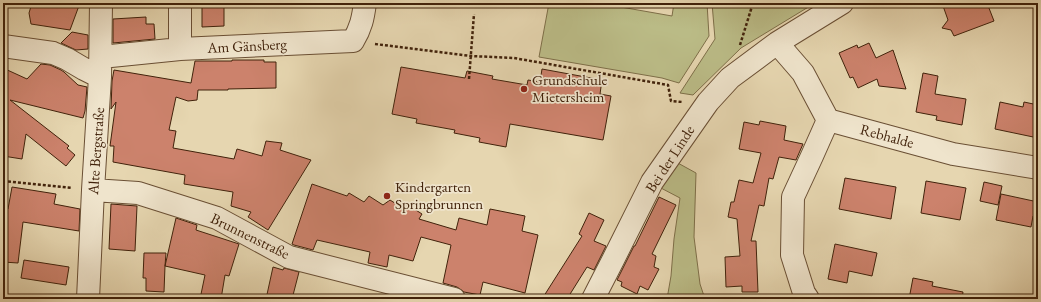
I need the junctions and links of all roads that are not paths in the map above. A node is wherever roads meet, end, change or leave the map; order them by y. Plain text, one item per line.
1 (101, 3) edge
2 (180, 3) edge
3 (365, 3) edge
4 (842, 3) edge
5 (777, 43) junction
6 (3, 46) edge
7 (180, 50) junction
8 (101, 67) junction
9 (828, 120) junction
10 (1038, 168) edge
11 (93, 190) junction
12 (88, 299) edge
13 (454, 299) edge
14 (593, 299) edge
15 (808, 299) edge

1 - 8 street, Alte Bergstraße
2 - 7 street
3 - 7 street, Am Gänsberg
4 - 5 street, Bei der Linde
5 - 9 street
5 - 14 street, Bei der Linde
6 - 8 street
7 - 8 street, Am Gänsberg
8 - 11 street, Alte Bergstraße
9 - 10 street, Rebhalde
9 - 15 street
11 - 12 street, Alte Bergstraße
11 - 13 street, Brunnenstraße

